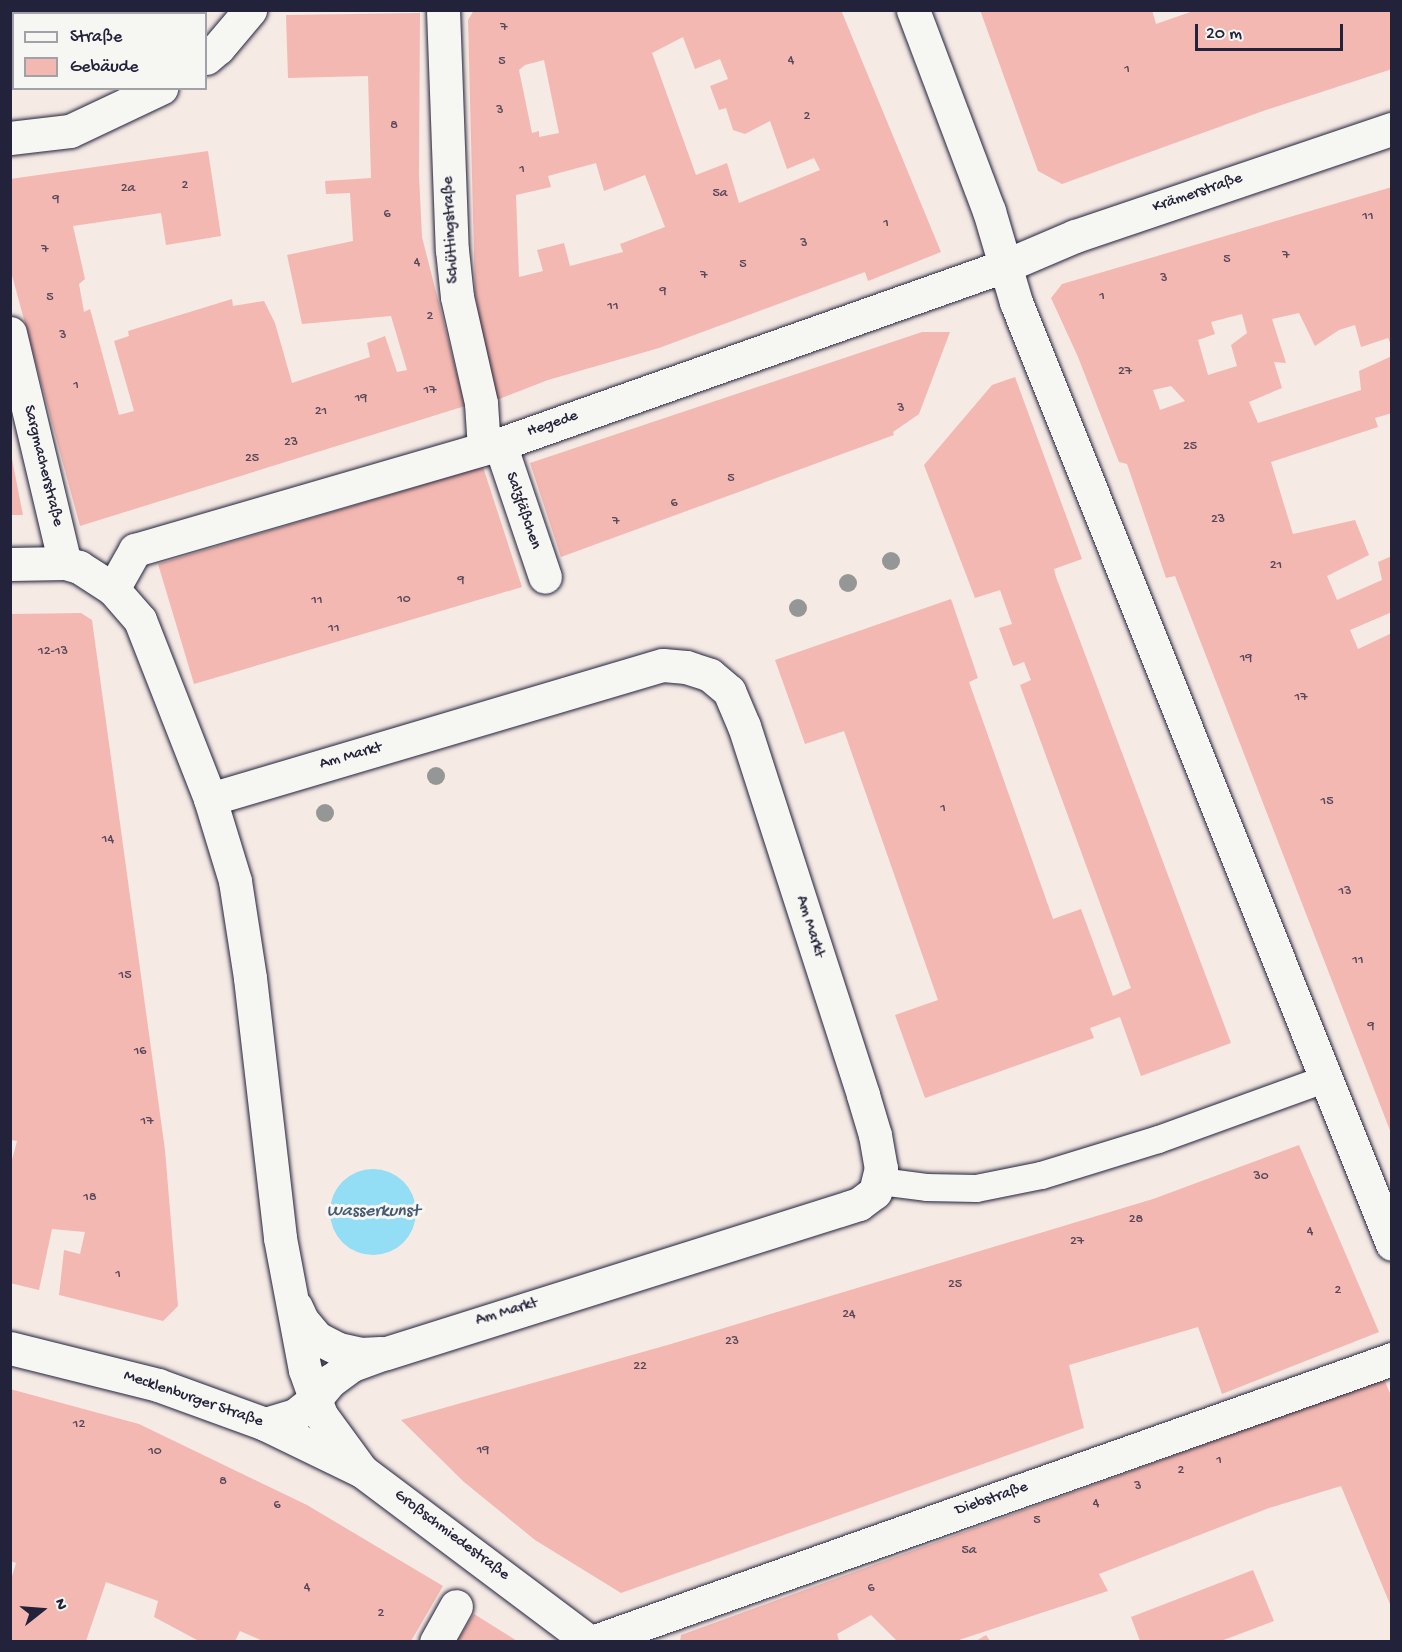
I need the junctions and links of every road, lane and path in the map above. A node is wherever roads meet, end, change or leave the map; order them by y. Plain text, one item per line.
1 (250, 10) edge
2 (443, 10) edge
3 (913, 10) edge
4 (207, 57) edge
5 (157, 90) edge
6 (1392, 129) edge
7 (10, 138) edge
8 (1007, 265) junction
9 (10, 333) edge
10 (492, 446) junction
11 (10, 564) edge
12 (72, 565) junction
13 (545, 577) dead end
14 (113, 588) junction
15 (210, 799) junction
16 (1324, 1079) junction
17 (880, 1181) junction
18 (1392, 1244) edge
19 (289, 1292) junction
20 (10, 1347) edge
21 (385, 1353) junction
22 (1389, 1360) edge
23 (315, 1399) junction
24 (265, 1424) junction
25 (304, 1442) joint
26 (362, 1471) junction
27 (456, 1606) dead end
28 (435, 1641) edge
29 (591, 1641) edge

1 - 4 street
2 - 10 street, Schüttingstraße
3 - 8 street
5 - 7 street
6 - 8 street, Krämerstraße
8 - 10 street, Hegede
8 - 16 street
9 - 12 street, Sargmacherstraße
10 - 13 street, Salzfäßchen
10 - 14 street, Hegede
11 - 12 street
12 - 14 street
14 - 15 street
15 - 17 street, Am Markt
15 - 19 street
16 - 17 lane
16 - 18 street
17 - 21 street, Am Markt
19 - 21 street
19 - 23 street
20 - 24 street, Mecklenburger Straße
21 - 23 street, Am Markt
22 - 29 street, Diebstraße
23 - 24 street, Am Markt
23 - 26 street
24 - 25 street, Mecklenburger Straße
25 - 26 street, Großschmiedestraße
26 - 29 street, Großschmiedestraße
27 - 28 street

